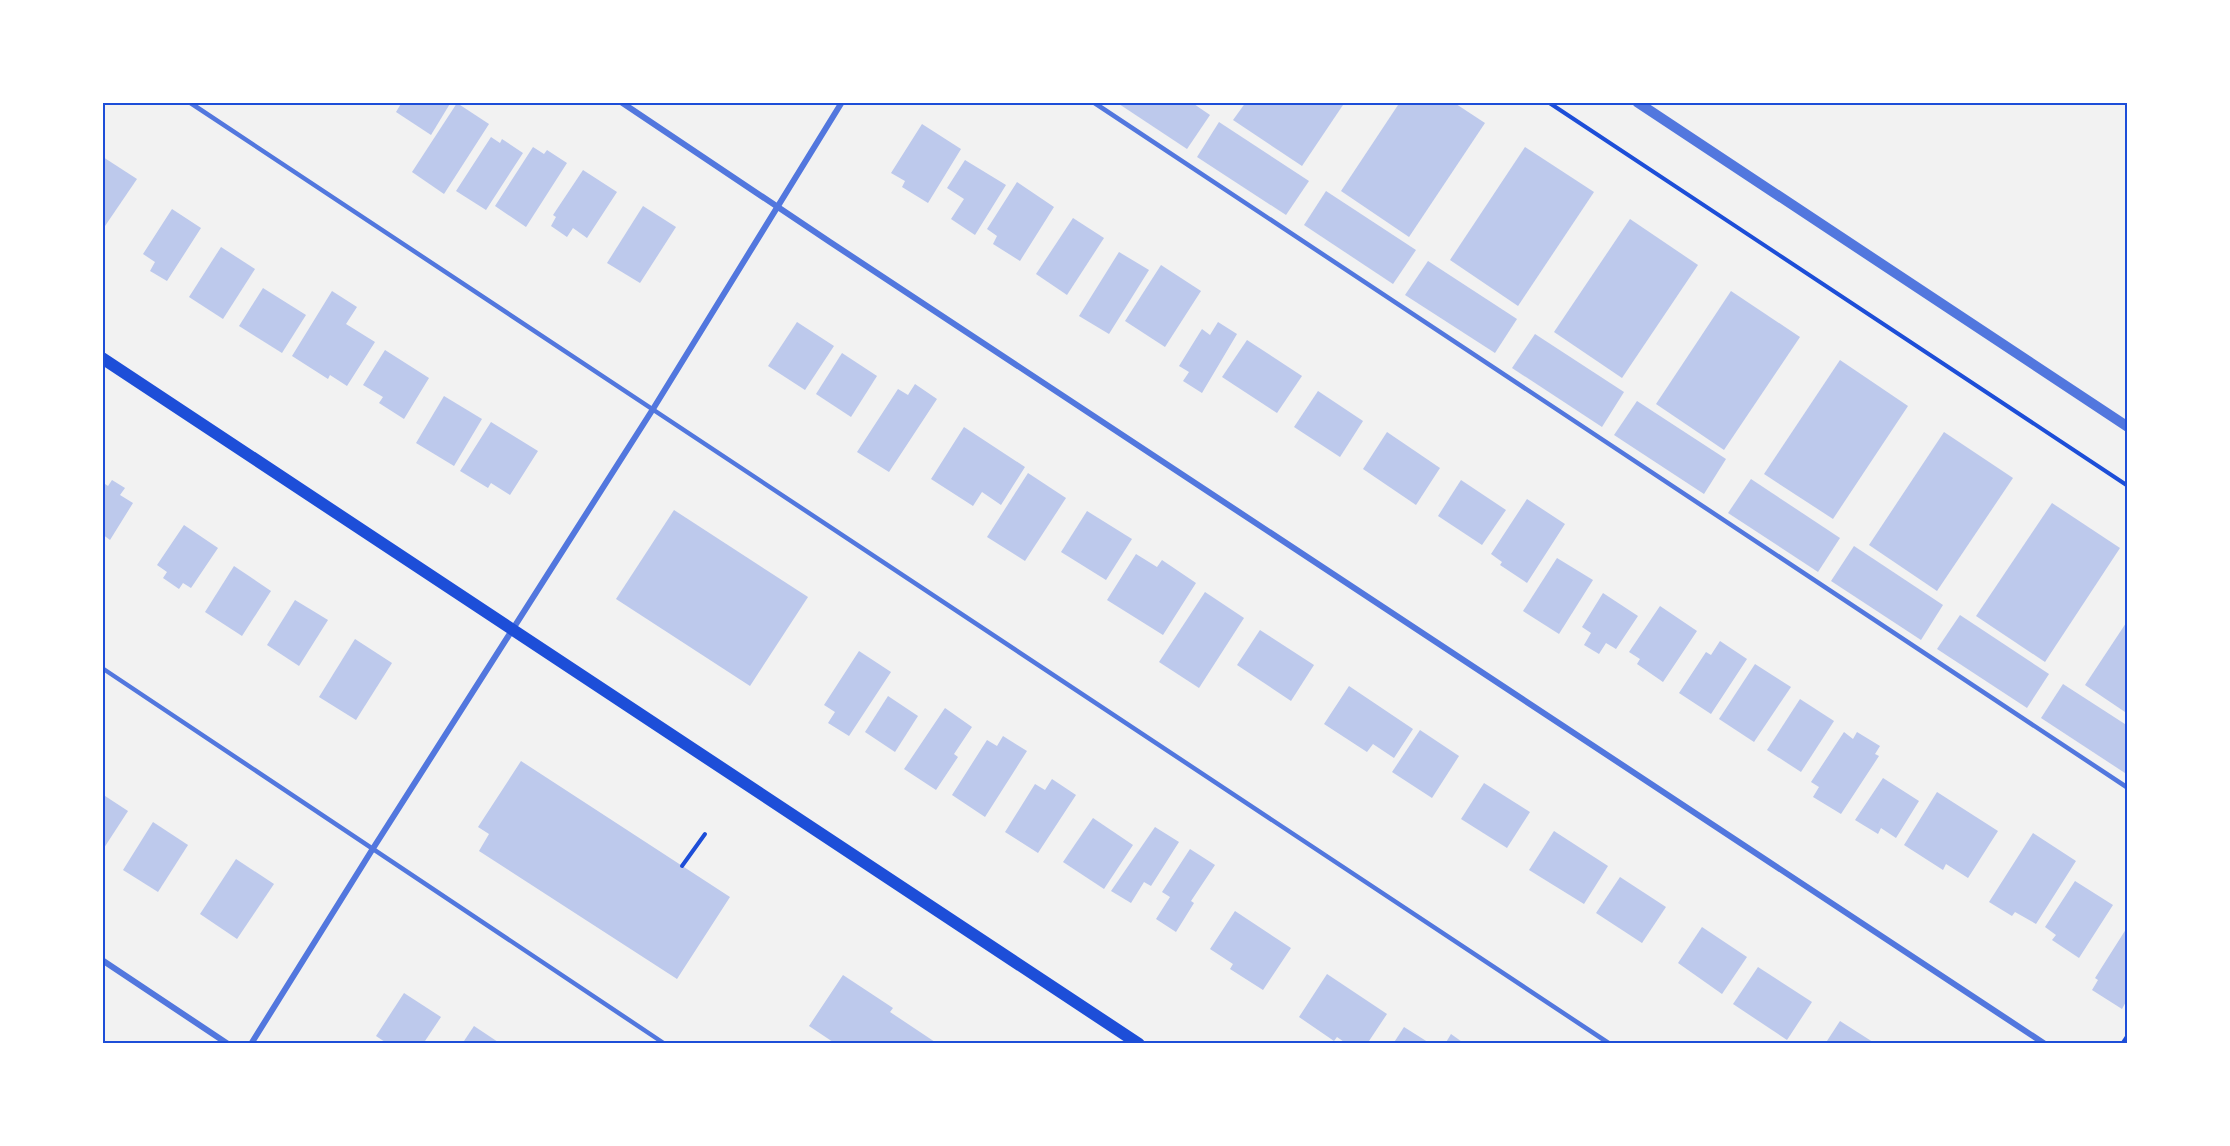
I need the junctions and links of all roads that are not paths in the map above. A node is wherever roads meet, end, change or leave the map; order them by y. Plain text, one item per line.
1 (189, 102) edge
2 (621, 102) edge
3 (842, 102) edge
4 (1094, 102) edge
5 (1637, 102) edge
6 (777, 207) junction
7 (102, 358) edge
8 (653, 409) junction
9 (2128, 428) edge
10 (512, 629) junction
11 (102, 668) edge
12 (2128, 788) edge
13 (372, 850) junction
14 (102, 960) edge
15 (228, 1044) edge
16 (251, 1044) edge
17 (664, 1044) edge
18 (1139, 1044) edge
19 (1610, 1044) edge
20 (2045, 1044) edge

1 - 8 lane
2 - 6 street
3 - 6 street
4 - 12 lane
5 - 9 street
6 - 8 street
6 - 20 street
7 - 10 main road
8 - 10 street
8 - 19 lane
10 - 13 street
10 - 18 main road
11 - 13 lane
13 - 16 street
13 - 17 lane
14 - 15 street

